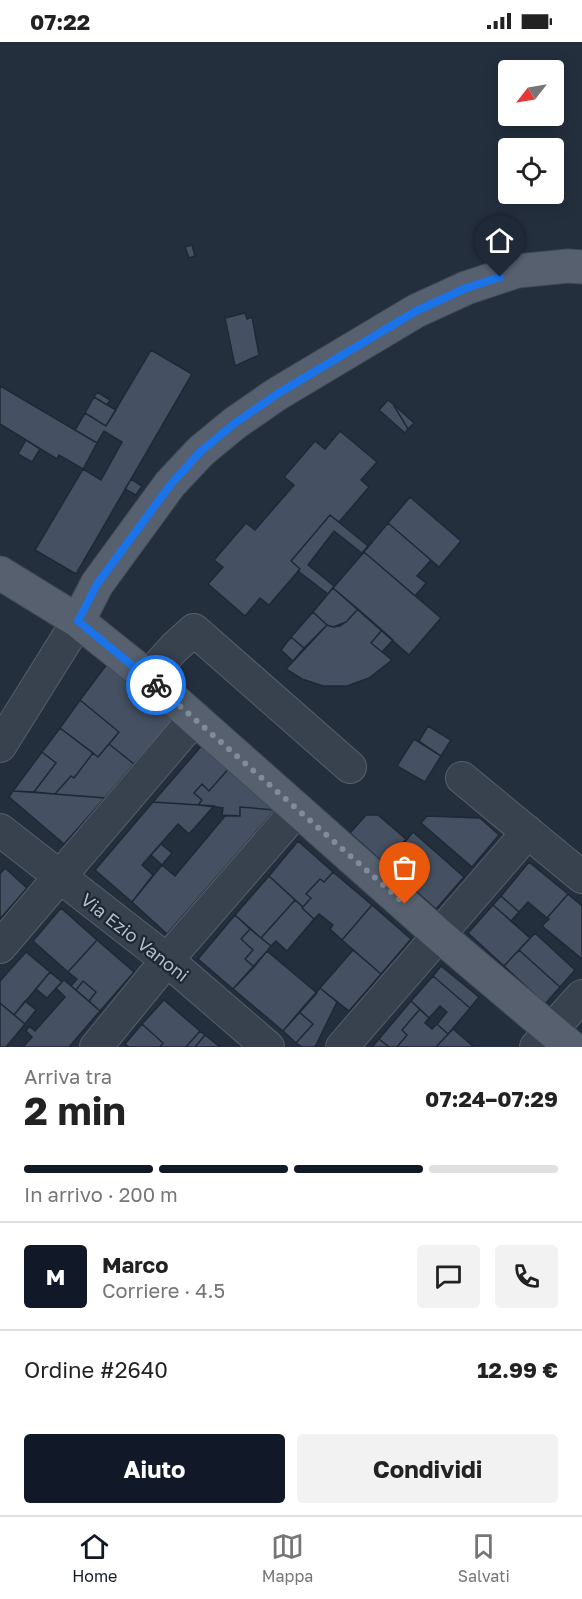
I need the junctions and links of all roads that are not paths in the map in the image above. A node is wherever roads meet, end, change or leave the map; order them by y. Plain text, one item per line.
1 (582, 267) edge
2 (0, 573) edge
3 (78, 621) junction
4 (148, 678) junction
5 (195, 718) junction
6 (0, 746) edge
7 (350, 767) dead end
8 (462, 778) dead end
9 (297, 810) junction
10 (0, 830) edge
11 (528, 832) junction
12 (58, 877) junction
13 (582, 877) edge
14 (440, 936) junction
15 (0, 947) edge
16 (167, 960) junction
17 (582, 996) edge
18 (553, 1041) edge
19 (96, 1047) edge
20 (268, 1047) edge
21 (342, 1047) edge

1 - 3 main road
2 - 3 main road
3 - 4 main road
3 - 6 street
4 - 5 main road
4 - 7 street
5 - 9 main road
5 - 12 street
8 - 11 street
9 - 14 main road
9 - 16 street
10 - 12 street, Via Ezio Vanoni
11 - 13 street
11 - 14 street
12 - 15 street
12 - 16 street, Via Ezio Vanoni
14 - 18 main road
14 - 21 street
16 - 19 street
16 - 20 street, Via Ezio Vanoni
17 - 18 street

